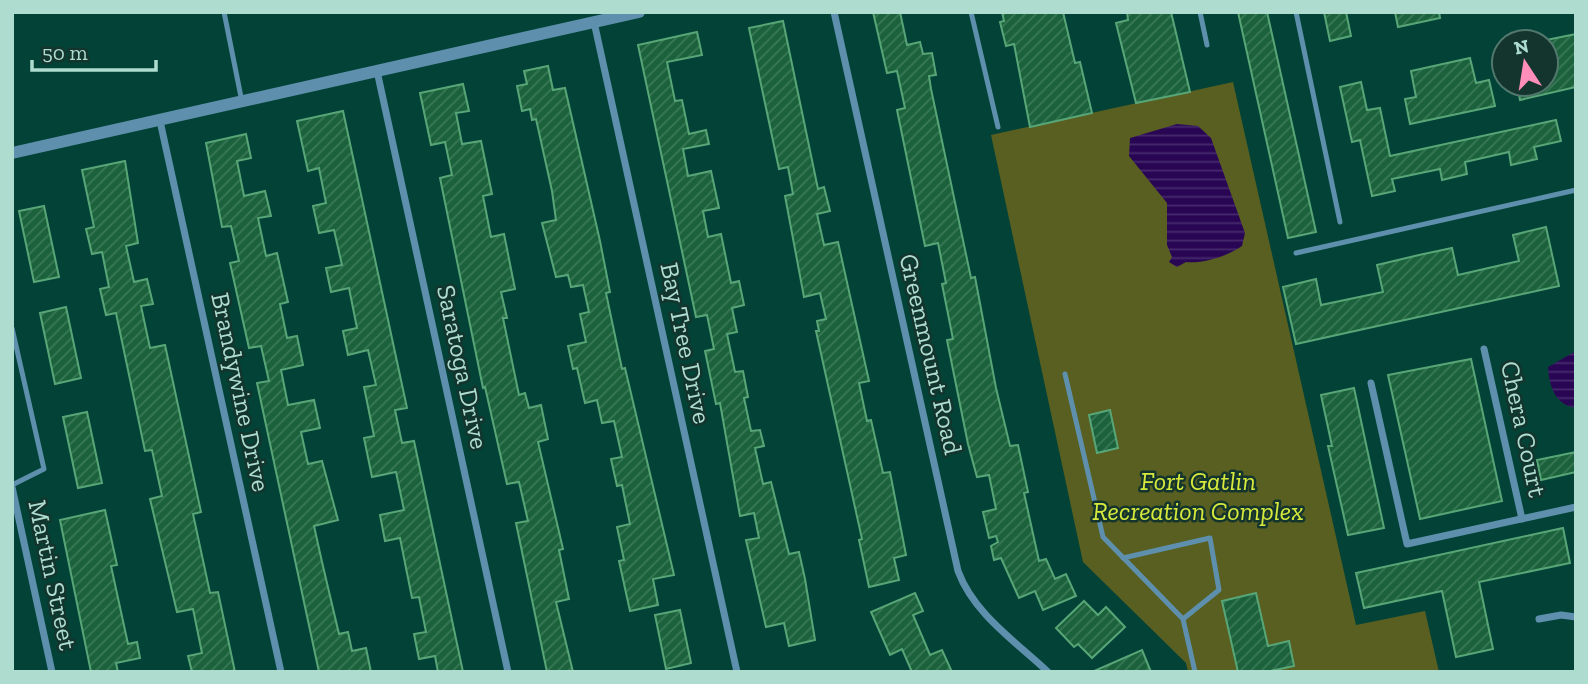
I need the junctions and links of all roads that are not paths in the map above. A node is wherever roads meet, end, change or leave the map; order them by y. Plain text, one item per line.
1 (224, 12) edge
2 (639, 12) edge
3 (834, 12) edge
4 (971, 12) edge
5 (1200, 12) edge
6 (1296, 12) edge
7 (594, 22) junction
8 (1207, 46) dead end
9 (377, 71) junction
10 (242, 102) junction
11 (160, 121) junction
12 (998, 127) dead end
13 (12, 153) edge
14 (1576, 190) edge
15 (1340, 222) dead end
16 (1296, 253) dead end
17 (12, 328) edge
18 (1485, 349) dead end
19 (1065, 374) dead end
20 (1371, 383) dead end
21 (12, 486) edge
22 (1576, 507) edge
23 (1522, 519) junction
24 (1123, 558) junction
25 (1576, 617) edge
26 (1539, 619) dead end
27 (1183, 620) junction
28 (52, 672) edge
29 (281, 672) edge
30 (508, 672) edge
31 (737, 672) edge
32 (1048, 672) edge
33 (1195, 672) edge

1 - 10 lane
2 - 7 street
3 - 32 street, Greenmount Road
4 - 12 lane
5 - 8 lane
6 - 15 lane
7 - 9 street
7 - 31 street, Bay Tree Drive
9 - 10 street
9 - 30 street, Saratoga Drive
10 - 11 street
11 - 13 street
11 - 29 street, Brandywine Drive
14 - 16 lane
17 - 21 lane
18 - 23 street, Chera Court
19 - 24 lane
20 - 23 street, Chera Court
21 - 28 street, Martin Street
22 - 23 street, Chera Court
24 - 27 lane
24 - 27 lane
25 - 26 street
27 - 33 lane

